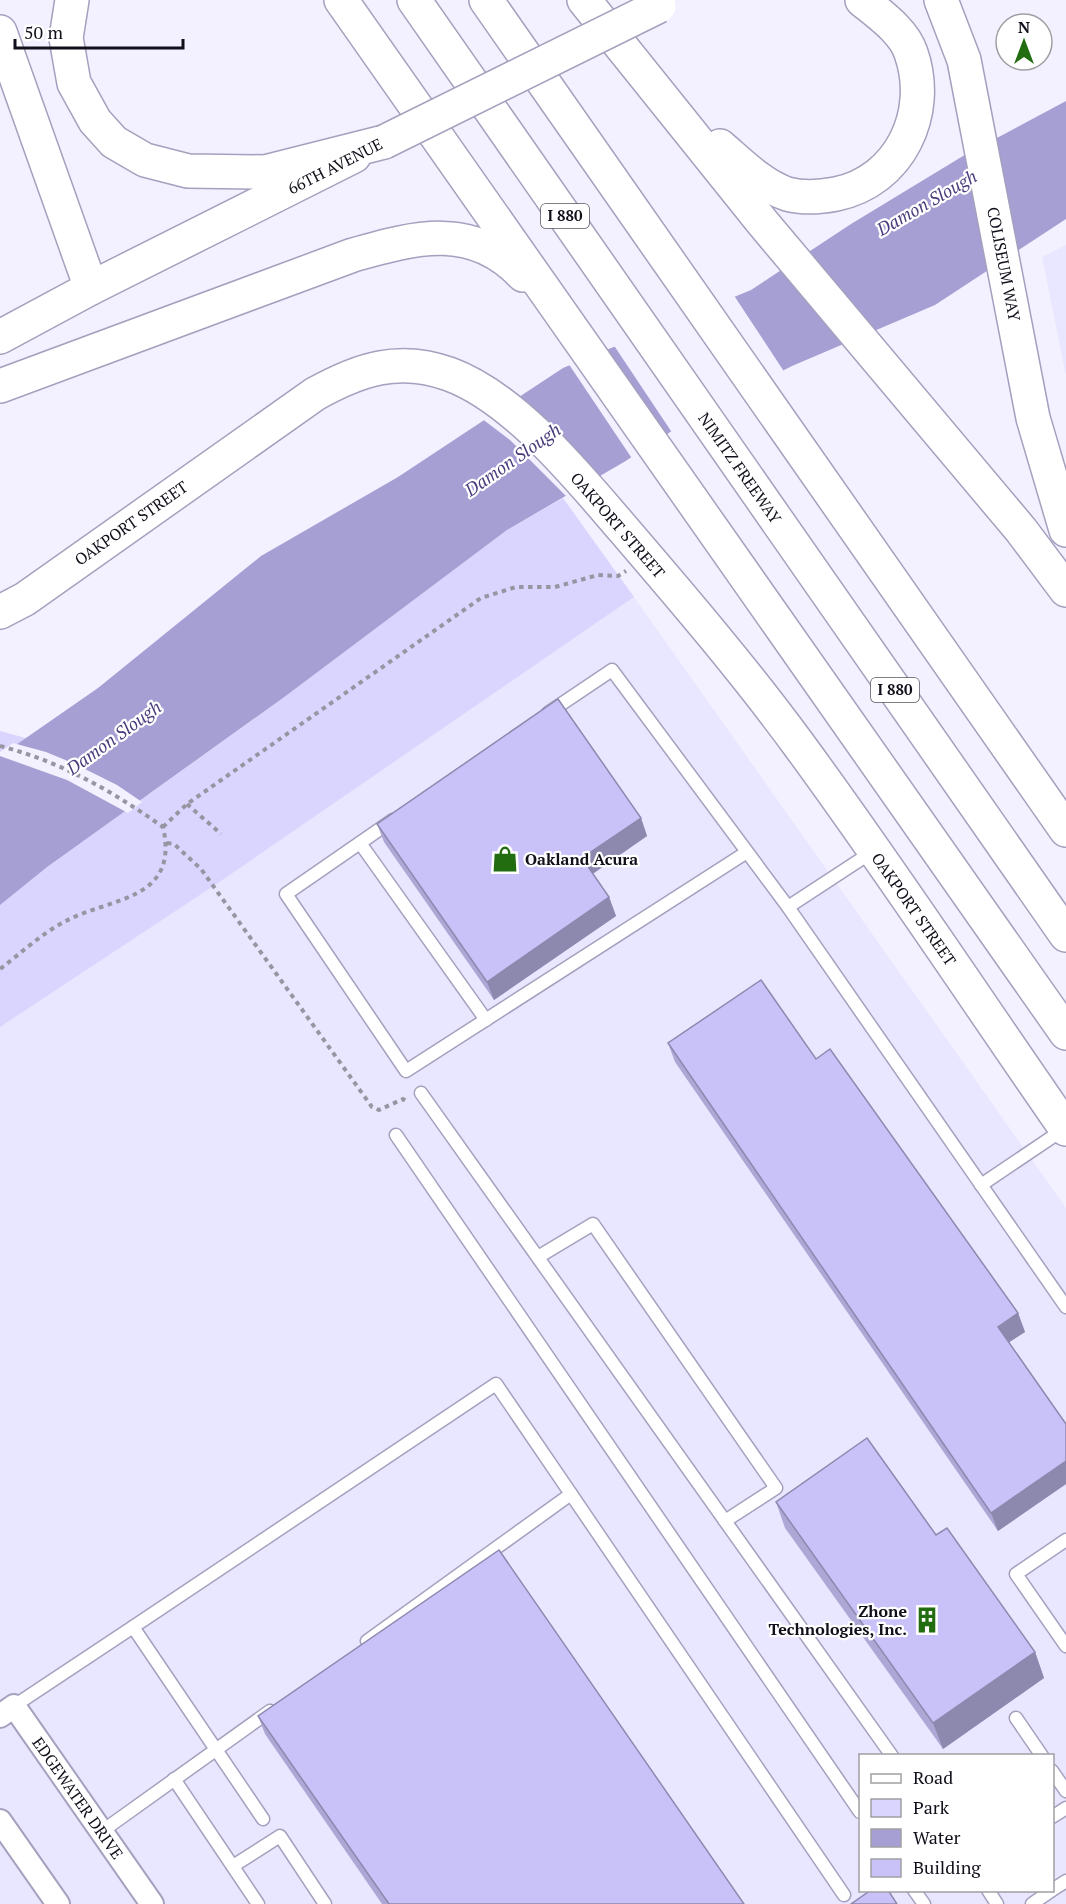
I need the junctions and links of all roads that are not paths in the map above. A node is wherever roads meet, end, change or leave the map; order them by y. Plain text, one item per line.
1 (72, 0) edge
2 (341, 0) edge
3 (414, 0) edge
4 (486, 0) edge
5 (584, 0) edge
6 (862, 0) edge
7 (941, 0) edge
8 (962, 0) edge
9 (666, 3) edge
10 (0, 32) edge
11 (964, 60) junction
12 (657, 93) junction
13 (384, 141) junction
14 (91, 288) junction
15 (570, 324) junction
16 (0, 337) edge
17 (0, 386) edge
18 (1066, 530) edge
19 (1066, 590) edge
20 (0, 612) edge
21 (535, 722) edge
22 (400, 816) edge
23 (1066, 830) edge
24 (360, 843) junction
25 (873, 851) junction
26 (747, 852) junction
27 (788, 907) junction
28 (1066, 935) edge
29 (486, 1020) junction
30 (1066, 1033) edge
31 (421, 1093) road end
32 (1066, 1128) edge
33 (396, 1135) dead end
34 (981, 1185) junction
35 (538, 1257) junction
36 (1066, 1307) edge
37 (572, 1494) junction
38 (725, 1521) junction
39 (1066, 1540) edge
40 (133, 1627) junction
41 (361, 1646) edge
42 (1066, 1646) edge
43 (284, 1701) edge
44 (7, 1711) edge
45 (1016, 1718) dead end
46 (217, 1749) junction
47 (891, 1754) edge
48 (1041, 1754) edge
49 (1054, 1773) edge
50 (174, 1779) junction
51 (1066, 1791) edge
52 (859, 1809) edge
53 (263, 1819) dead end
54 (0, 1821) edge
55 (101, 1832) junction
56 (233, 1866) junction
57 (1049, 1892) edge
58 (843, 1895) dead end
59 (58, 1904) edge
60 (152, 1904) edge
61 (258, 1904) edge
62 (325, 1904) edge
63 (1032, 1904) edge

1 - 13 main road
2 - 15 main road
3 - 28 main road, NIMITZ FREEWAY / I 880
4 - 23 main road
5 - 12 main road
6 - 12 main road
7 - 11 main road, COLISEUM WAY
8 - 11 main road
9 - 13 main road, 66TH AVENUE, bridge
10 - 14 main road
11 - 18 main road, COLISEUM WAY
12 - 19 main road
13 - 14 main road, 66TH AVENUE
14 - 16 main road, 66TH AVENUE
15 - 17 main road
15 - 30 main road
20 - 25 main road, OAKPORT STREET
21 - 26 lane
22 - 24 lane
24 - 29 lane
24 - 29 lane
25 - 27 lane
25 - 32 main road, OAKPORT STREET
26 - 27 lane
26 - 29 lane
27 - 34 lane
31 - 35 lane
32 - 34 lane
33 - 52 lane
34 - 36 lane
35 - 38 lane
35 - 38 lane
37 - 40 lane
37 - 41 lane
37 - 58 lane
38 - 47 lane
39 - 42 lane
40 - 44 lane
40 - 46 lane
43 - 46 lane
44 - 55 street, EDGEWATER DRIVE
45 - 48 lane
46 - 50 lane
46 - 53 lane
49 - 51 lane
50 - 55 lane
50 - 56 lane
54 - 59 street
55 - 60 street, EDGEWATER DRIVE
56 - 61 lane
56 - 62 lane
57 - 63 lane

